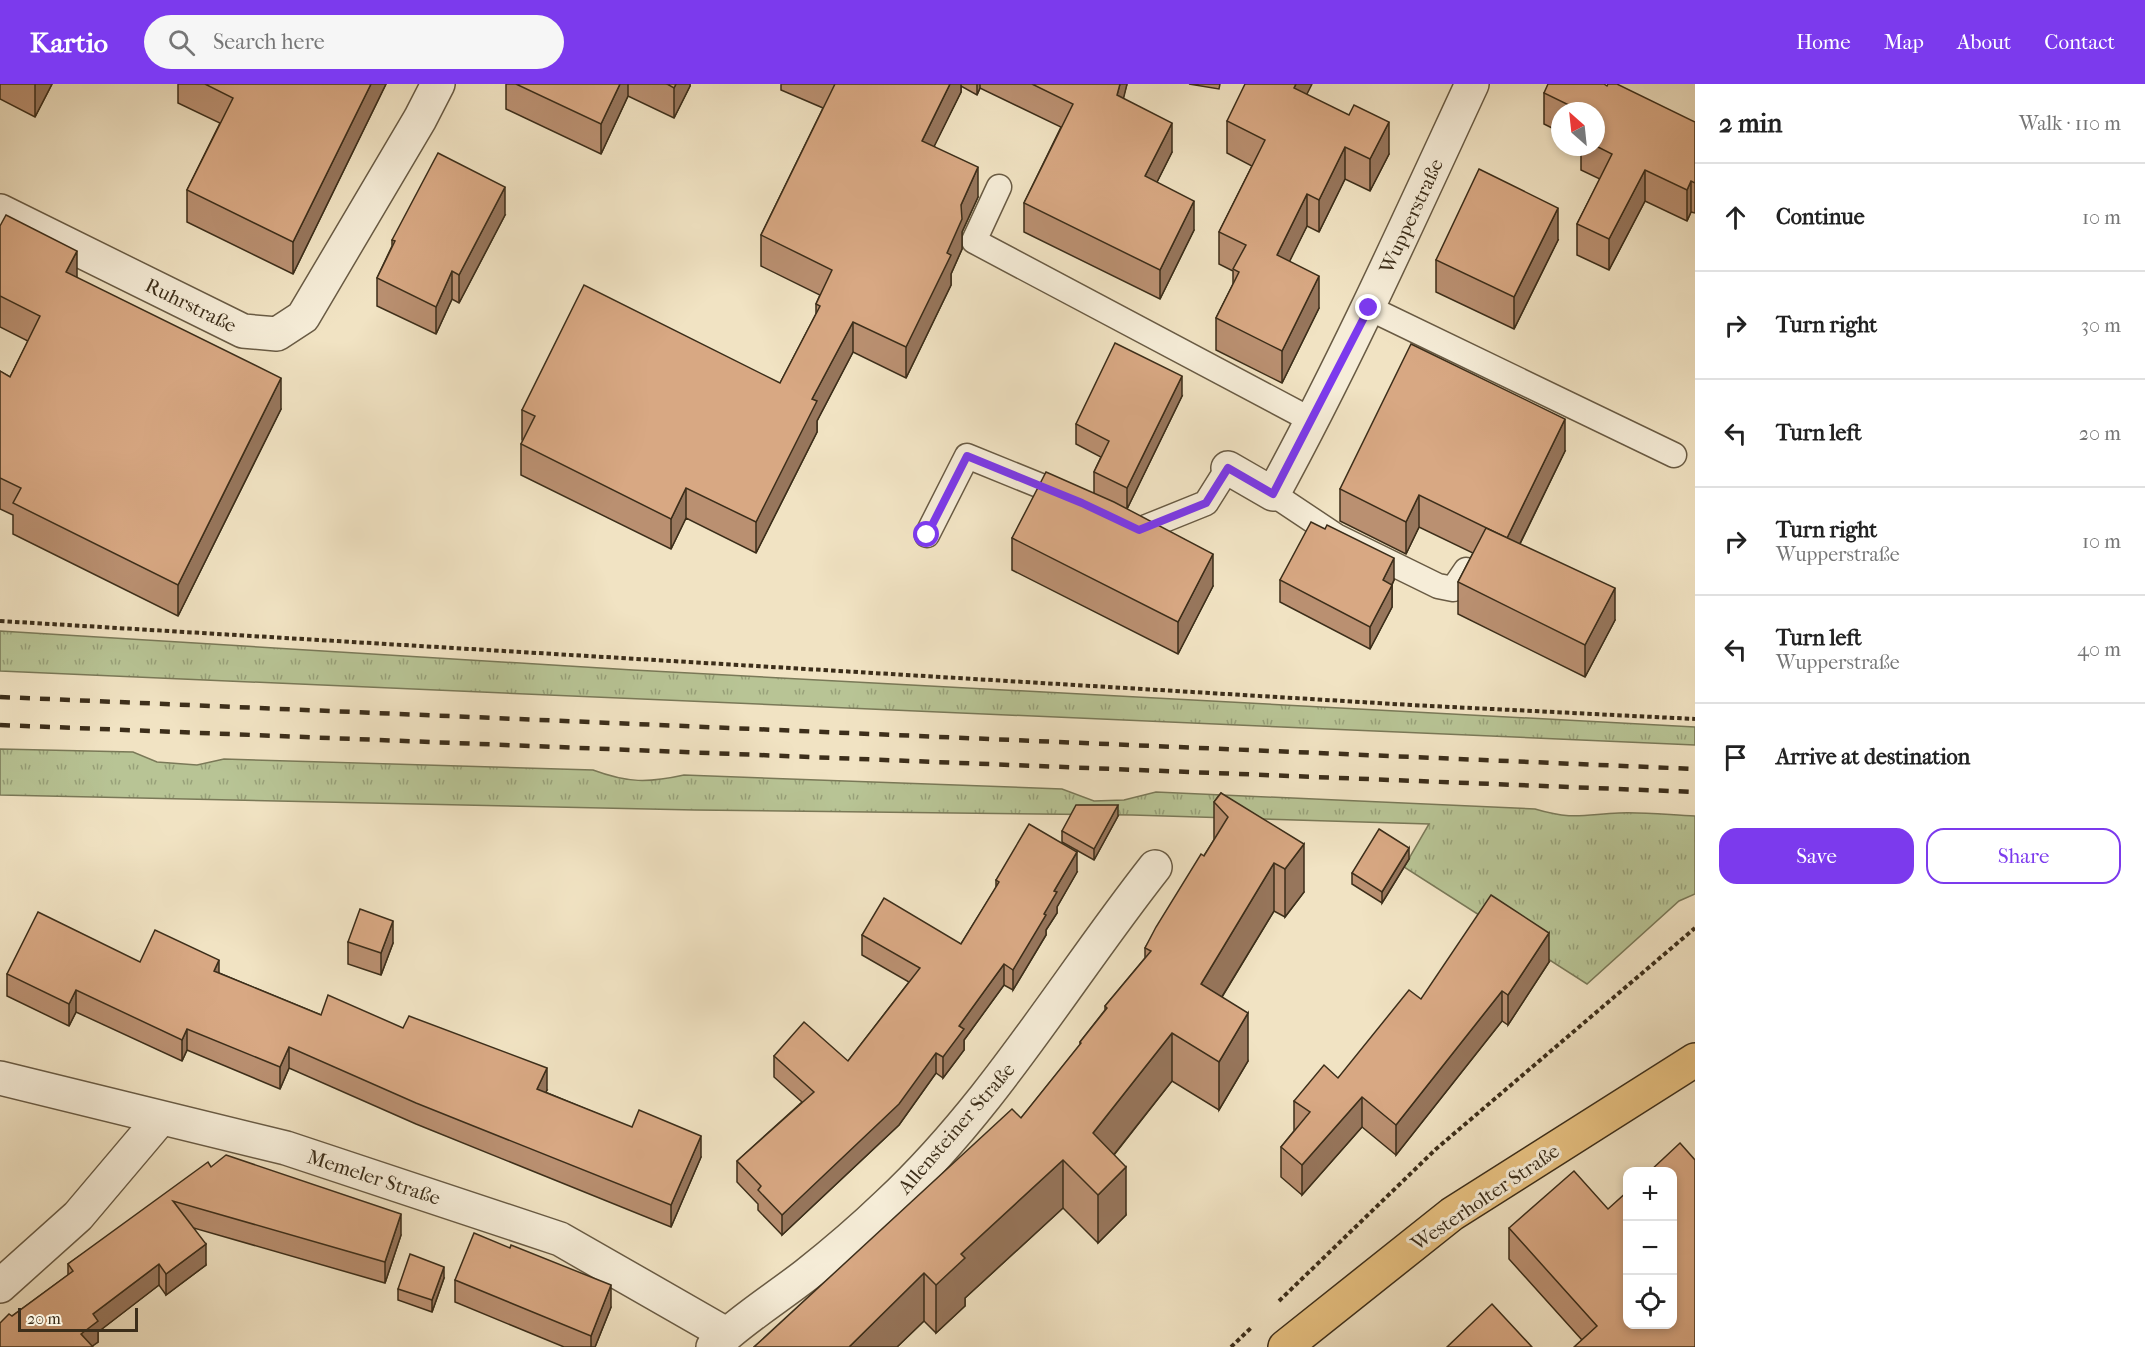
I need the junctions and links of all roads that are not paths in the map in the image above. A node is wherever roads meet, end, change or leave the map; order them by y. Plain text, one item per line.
1 (438, 84) edge
2 (1472, 84) edge
3 (999, 187) dead end
4 (0, 211) edge
5 (1369, 308) junction
6 (1313, 421) junction
7 (1674, 455) dead end
8 (1228, 468) joint
9 (1273, 494) junction
10 (927, 535) dead end
11 (1466, 570) edge
12 (1155, 867) dead end
13 (1695, 1060) edge
14 (0, 1078) edge
15 (160, 1119) junction
16 (0, 1286) edge
17 (719, 1340) edge
18 (1285, 1347) edge

1 - 4 street, Ruhrstraße
2 - 5 street, Wupperstraße
3 - 6 lane
5 - 6 street, Wupperstraße
5 - 7 lane
6 - 9 street, Wupperstraße
8 - 9 street
8 - 10 lane
9 - 11 lane
12 - 17 street, Allensteiner Straße
13 - 18 main road, Westerholter Straße
14 - 15 street, Memeler Straße
15 - 16 street
15 - 17 street, Memeler Straße

